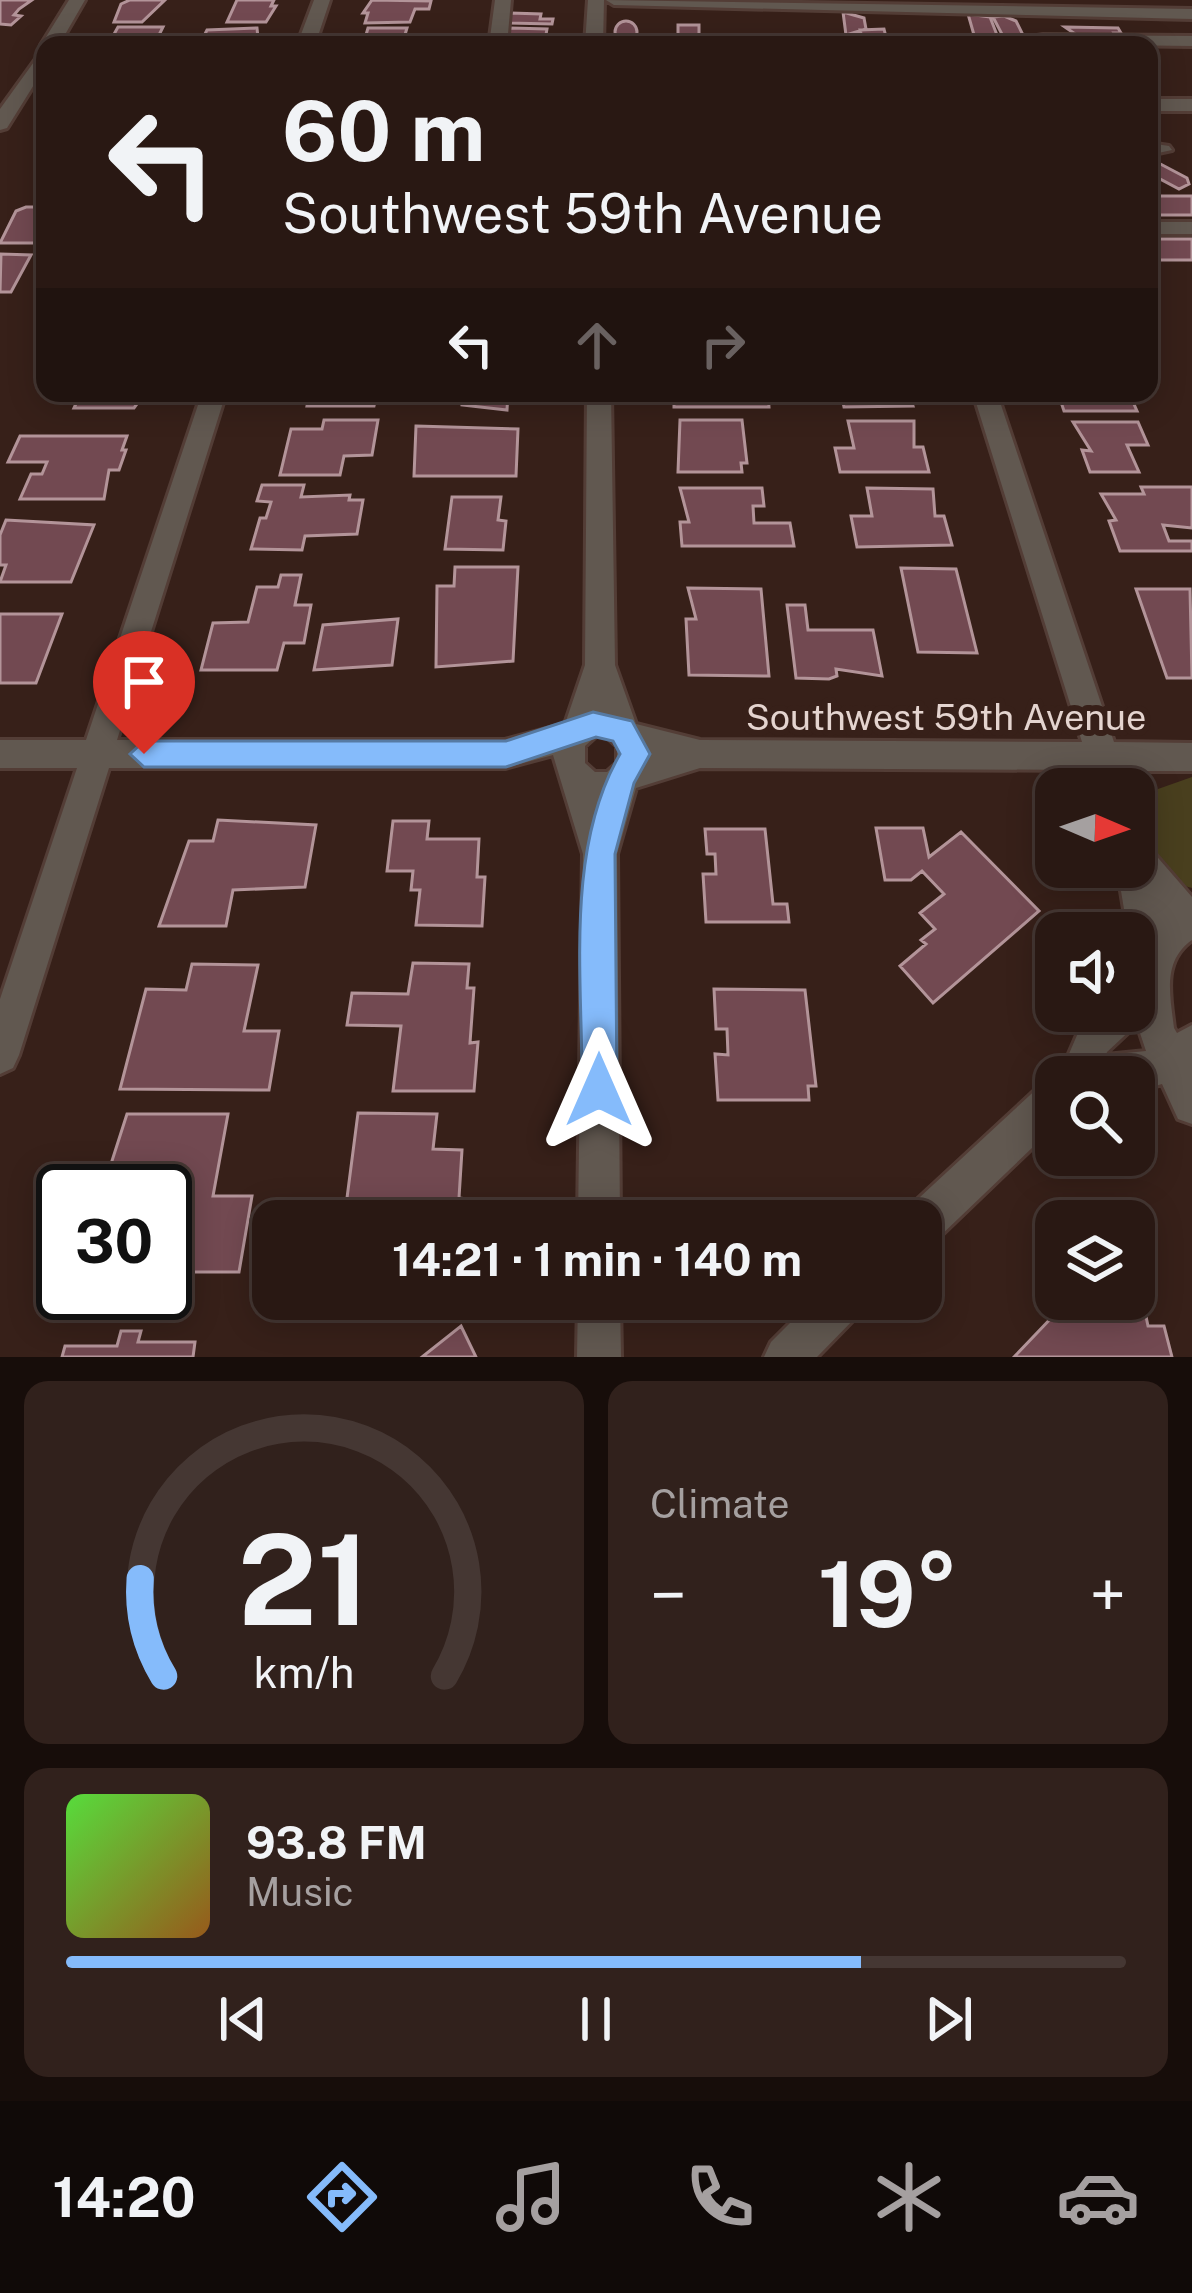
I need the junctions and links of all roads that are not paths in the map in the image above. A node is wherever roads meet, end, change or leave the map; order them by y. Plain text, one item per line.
1 (77, 0) edge
2 (322, 0) edge
3 (503, 0) edge
4 (596, 0) edge
5 (614, 0) edge
6 (844, 3) edge
7 (1034, 12) junction
8 (1192, 14) edge
9 (55, 36) edge
10 (309, 36) edge
11 (499, 36) edge
12 (594, 36) edge
13 (1040, 36) edge
14 (1158, 41) edge
15 (1192, 41) edge
16 (36, 65) edge
17 (1158, 104) edge
18 (36, 105) edge
19 (1192, 105) edge
20 (6, 106) edge
21 (0, 124) edge
22 (1158, 228) edge
23 (1192, 228) edge
24 (211, 402) edge
25 (599, 402) edge
26 (988, 402) edge
27 (599, 665) junction
28 (625, 732) junction
29 (576, 733) junction
30 (0, 754) edge
31 (97, 754) junction
32 (506, 754) junction
33 (700, 754) junction
34 (1102, 756) junction
35 (1192, 757) edge
36 (1106, 768) edge
37 (574, 774) junction
38 (623, 778) junction
39 (600, 854) junction
40 (1155, 881) edge
41 (1137, 888) edge
42 (1187, 923) edge
43 (1158, 1018) edge
44 (0, 1055) edge
45 (1085, 1056) edge
46 (1126, 1056) edge
47 (1192, 1106) edge
48 (1035, 1117) edge
49 (599, 1200) edge
50 (942, 1205) edge
51 (599, 1320) edge
52 (823, 1320) edge
53 (599, 1357) edge
54 (786, 1357) edge

1 - 9 street
2 - 10 street
3 - 11 street
4 - 12 street
5 - 6 street
6 - 7 street
7 - 8 street
7 - 13 street
14 - 15 street
16 - 20 street
17 - 19 street
18 - 20 street
20 - 21 street
22 - 23 street
24 - 31 street
25 - 27 street
26 - 34 street
27 - 28 street
27 - 29 street
28 - 29 street
28 - 33 street, Southwest 59th Avenue
28 - 38 street
29 - 32 street
29 - 37 street
30 - 31 street
31 - 32 street
31 - 44 street
32 - 37 street
33 - 34 street, Southwest 59th Avenue
33 - 38 street, Southwest 59th Avenue
34 - 35 street, Southwest 59th Avenue
34 - 36 street
37 - 38 street
37 - 39 street
38 - 39 street
39 - 49 street
40 - 42 street
41 - 43 street
42 - 43 street
43 - 45 street
43 - 46 street
43 - 47 street
48 - 50 street
51 - 53 street
52 - 54 street

